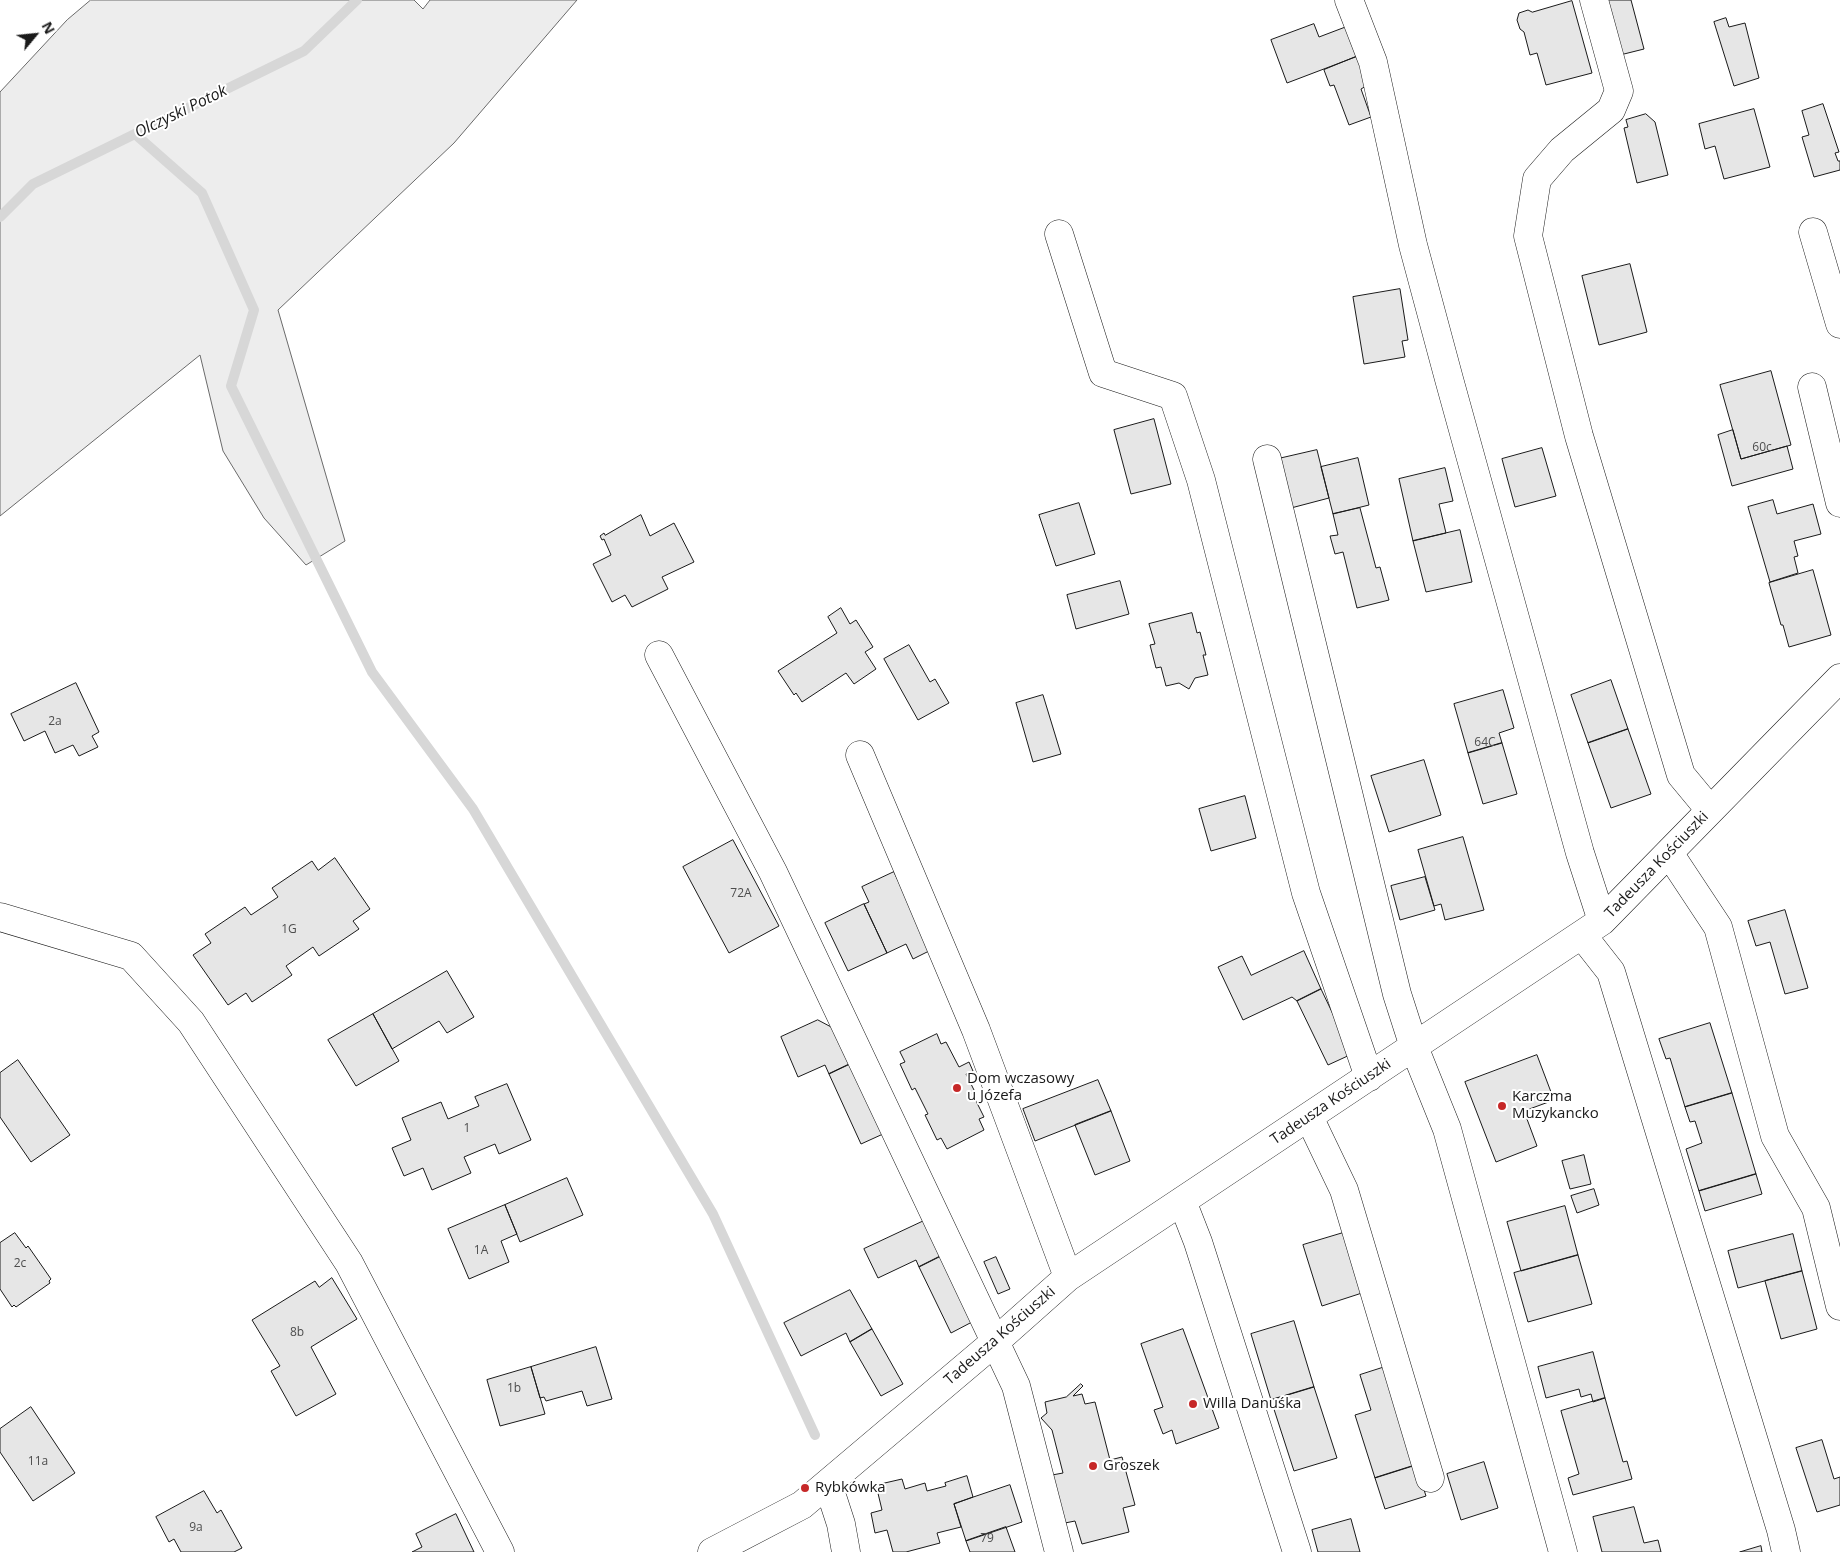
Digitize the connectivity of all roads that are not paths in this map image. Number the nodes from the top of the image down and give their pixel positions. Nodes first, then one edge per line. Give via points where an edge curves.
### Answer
1 (1349, 0) edge
2 (1594, 0) edge
3 (1813, 232) dead end
4 (1059, 234) dead end
5 (1840, 324) edge
6 (1812, 387) dead end
7 (1267, 459) dead end
8 (1840, 503) edge
9 (659, 656) dead end
10 (1840, 678) edge
11 (860, 755) dead end
12 (1710, 810) junction
13 (1668, 853) junction
14 (0, 916) edge
15 (1592, 928) junction
16 (1414, 1047) junction
17 (1369, 1077) junction
18 (1309, 1117) junction
19 (1182, 1202) junction
20 (1068, 1276) junction
21 (1840, 1306) edge
22 (996, 1341) junction
23 (1430, 1478) dead end
24 (828, 1484) junction
25 (500, 1552) edge
26 (712, 1552) edge
27 (846, 1552) edge
28 (1059, 1552) edge
29 (1297, 1552) edge
30 (1563, 1552) edge
31 (1786, 1552) edge

1 - 15 street via 1373,62 1414,245 1449,379 1580,854
2 - 12 street via 1620,91 1611,110 1562,150 1537,179 1528,236 1579,436 1681,775
3 - 5 street
4 - 17 street via 1103,373 1173,396 1201,480 1306,893
6 - 8 street
7 - 16 street via 1397,994
9 - 22 street via 773,872
10 - 12 street, Tadeusza Kościuszki
11 - 20 street via 976,1030
12 - 13 street, Tadeusza Kościuszki
13 - 15 street, Tadeusza Kościuszki
13 - 21 street via 1718,927 1774,1136 1816,1208
14 - 25 street via 131,956 191,1022 349,1263
15 - 16 street, Tadeusza Kościuszki
15 - 31 street via 1611,972
16 - 17 street, Tadeusza Kościuszki
16 - 30 street via 1447,1128
17 - 18 street, Tadeusza Kościuszki
18 - 19 street, Tadeusza Kościuszki
18 - 23 street via 1344,1190
19 - 20 street, Tadeusza Kościuszki
19 - 29 street via 1198,1242
20 - 22 street, Tadeusza Kościuszki
22 - 24 street, Tadeusza Kościuszki
22 - 28 street via 1016,1386
24 - 26 street, Tadeusza Kościuszki via 802,1505
24 - 27 street

